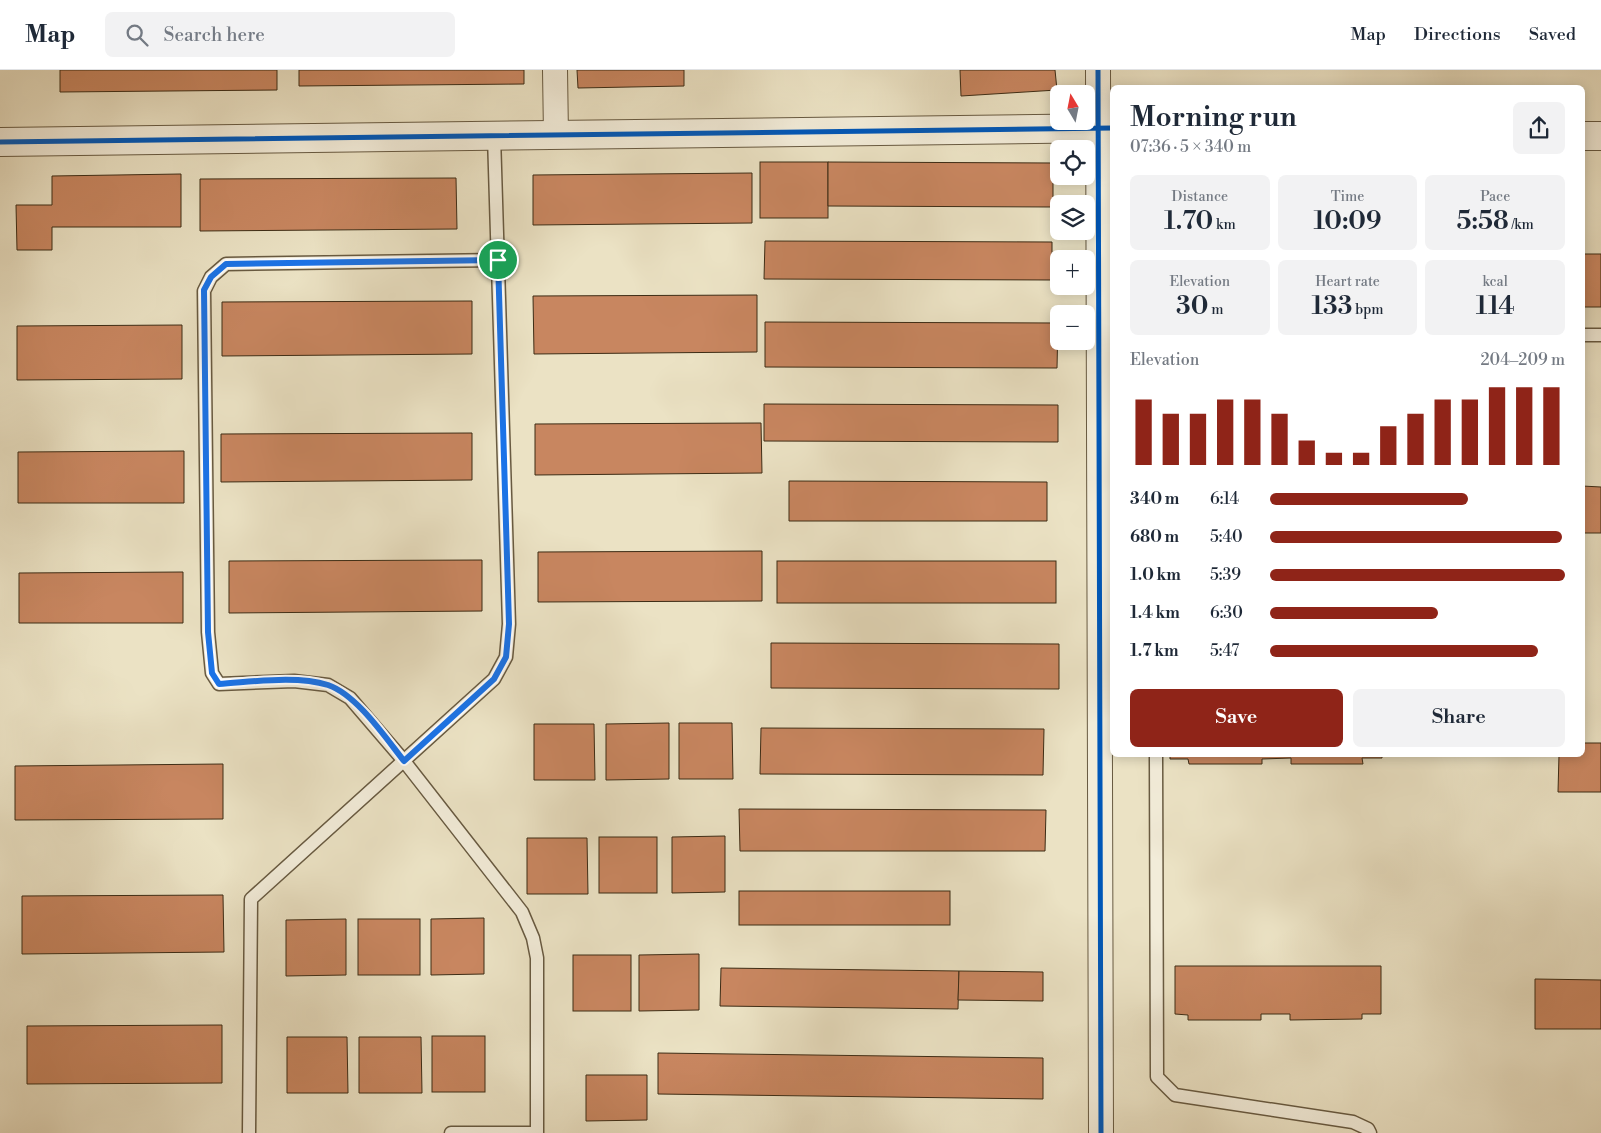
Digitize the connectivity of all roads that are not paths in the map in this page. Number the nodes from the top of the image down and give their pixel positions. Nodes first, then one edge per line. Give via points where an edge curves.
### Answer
1 (555, 70) edge
2 (1098, 70) edge
3 (1105, 128) edge
4 (556, 135) junction
5 (494, 136) junction
6 (1585, 136) edge
7 (1601, 136) edge
8 (0, 142) edge
9 (498, 260) junction
10 (1585, 335) edge
11 (1601, 336) edge
12 (1156, 757) edge
13 (404, 761) junction
14 (249, 1133) edge
15 (451, 1133) edge
16 (1101, 1133) edge
17 (1370, 1133) edge

1 - 4 street
2 - 3 street
3 - 4 street
3 - 16 street
4 - 5 street
5 - 8 street
5 - 9 lane
6 - 7 street
9 - 13 lane via 509,624 506,657 494,679
9 - 13 lane via 226,264 211,277 204,290 208,632 212,673 219,684 294,681 328,685 350,698
10 - 11 lane
12 - 17 lane via 1157,1077 1175,1096 1353,1122
13 - 14 lane via 251,899
13 - 15 lane via 522,912 537,958 537,1133

